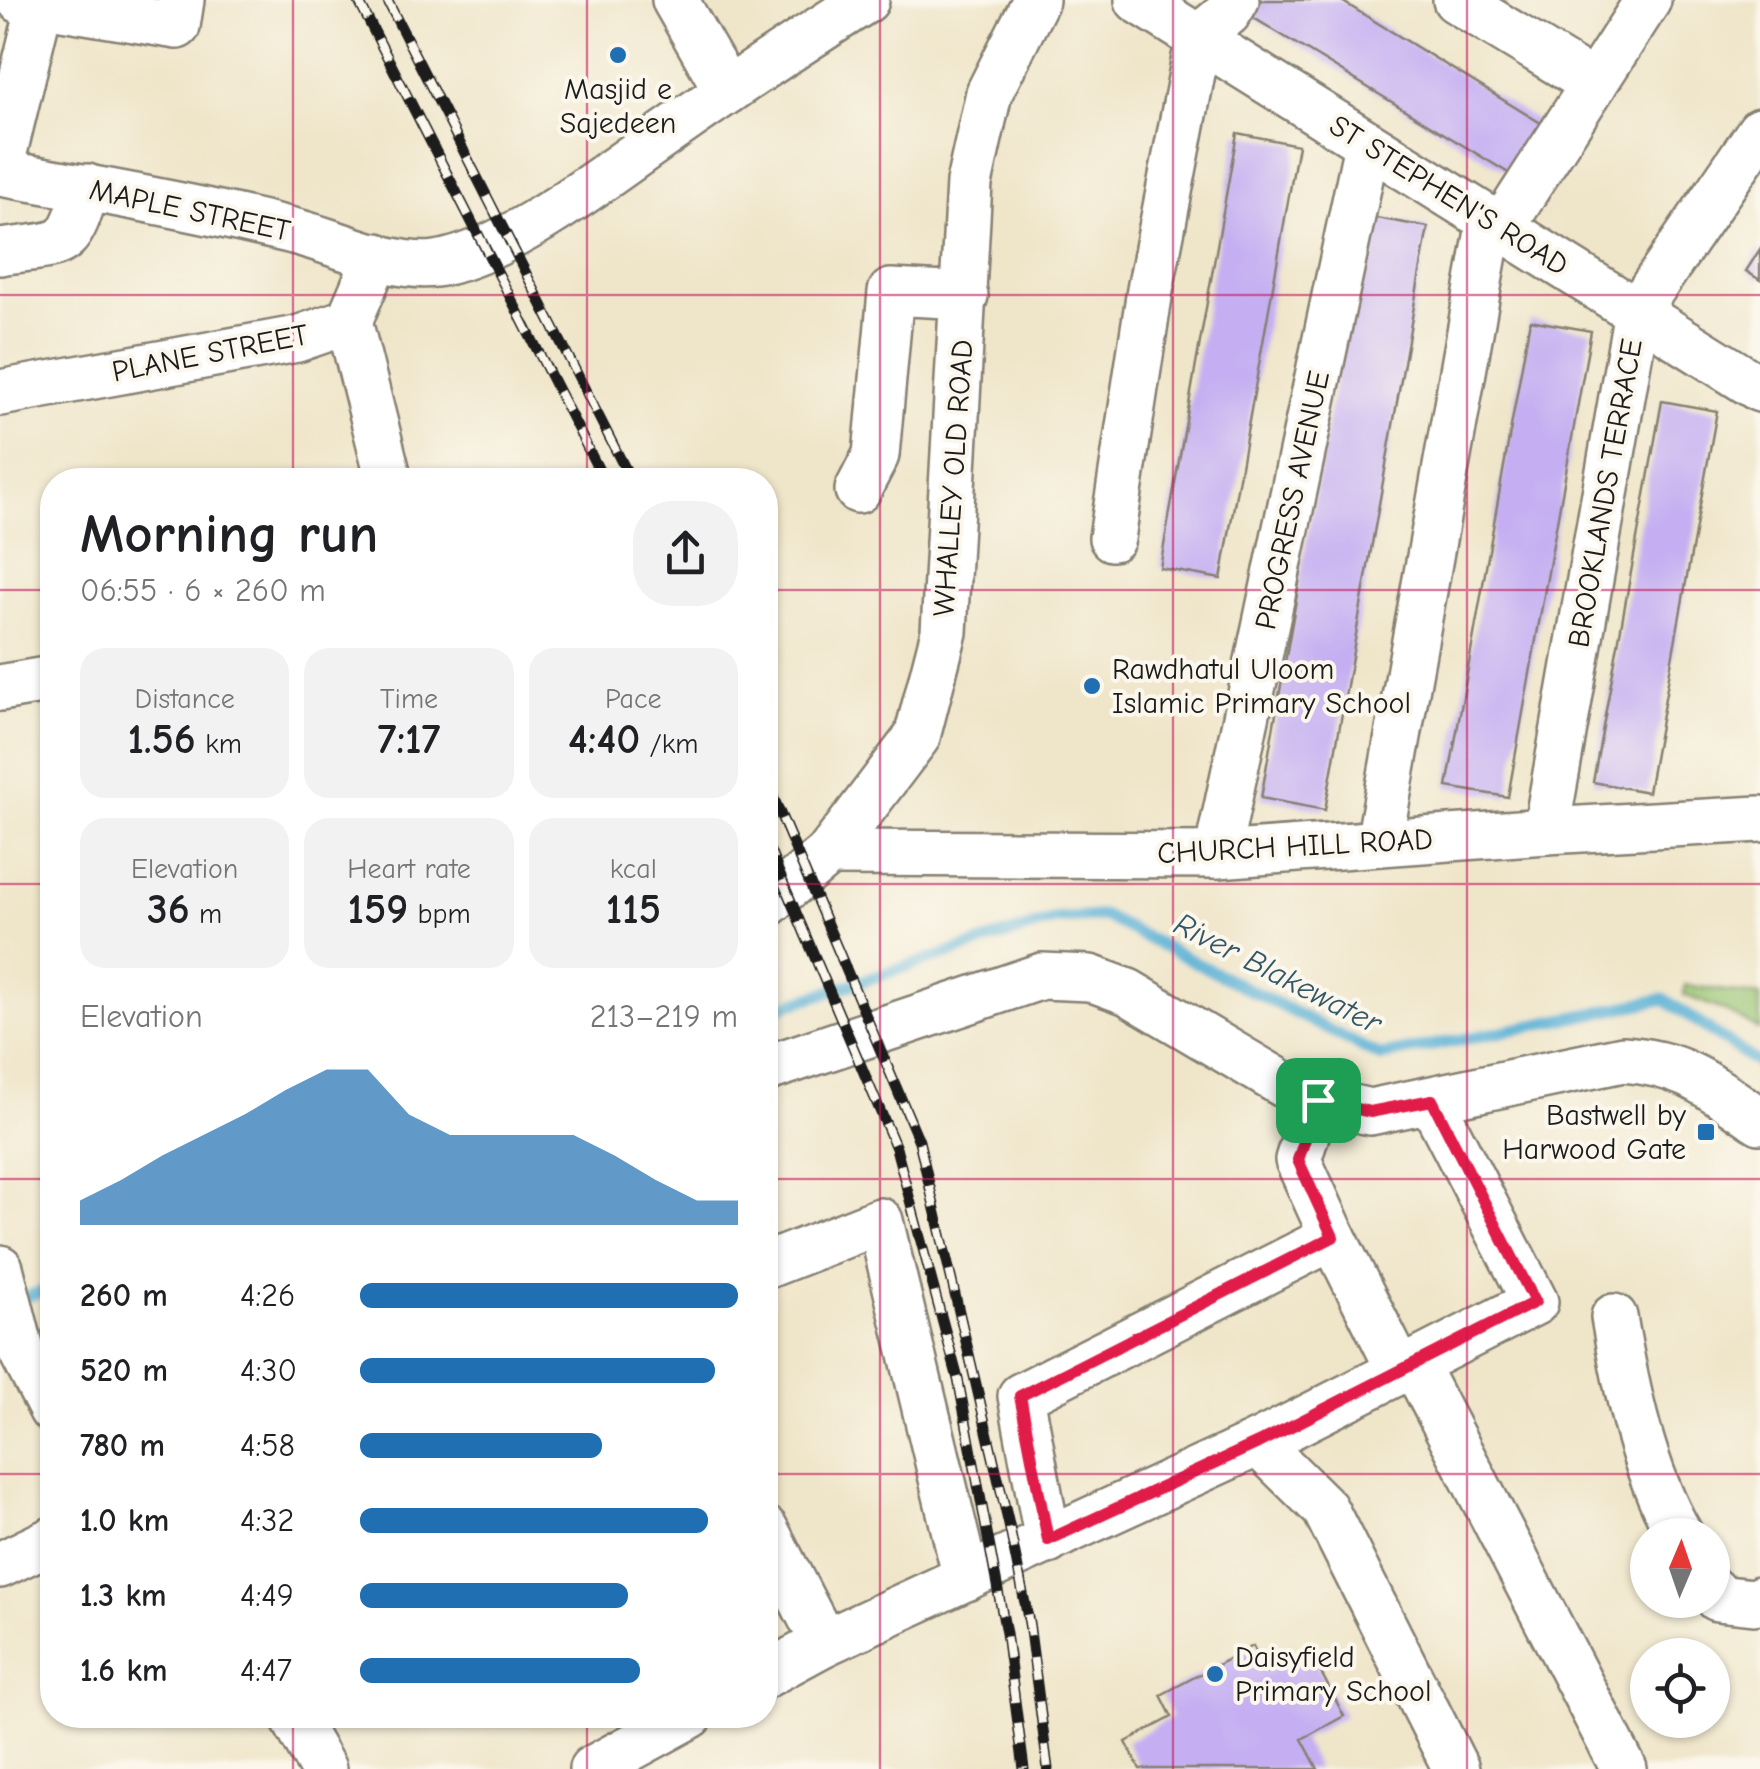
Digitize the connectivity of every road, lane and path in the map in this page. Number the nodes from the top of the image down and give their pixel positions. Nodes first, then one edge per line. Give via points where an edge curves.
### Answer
1 (181, 0) edge
2 (674, 0) edge
3 (866, 0) edge
4 (1036, 0) edge
5 (1138, 0) edge
6 (1236, 0) edge
7 (1456, 0) edge
8 (1648, 0) edge
9 (34, 1) edge
10 (1198, 37) junction
11 (1594, 84) junction
12 (727, 91) junction
13 (1760, 131) edge
14 (1367, 145) junction
15 (0, 171) edge
16 (87, 187) junction
17 (1496, 224) junction
18 (0, 252) edge
19 (377, 256) junction
20 (964, 296) junction
21 (1637, 311) junction
22 (349, 321) junction
23 (1760, 389) edge
24 (0, 393) edge
25 (386, 468) edge
26 (858, 490) dead end
27 (1112, 538) dead end
28 (40, 681) edge
29 (0, 688) edge
30 (1760, 819) edge
31 (1546, 830) junction
32 (1378, 843) junction
33 (829, 853) junction
34 (1217, 855) junction
35 (778, 895) edge
36 (778, 1065) edge
37 (1318, 1100) junction
38 (1432, 1100) junction
39 (1760, 1121) edge
40 (1333, 1237) junction
41 (778, 1261) edge
42 (0, 1268) edge
43 (1614, 1317) dead end
44 (1407, 1367) junction
45 (40, 1388) edge
46 (1258, 1443) junction
47 (1671, 1518) edge
48 (1048, 1540) junction
49 (40, 1546) edge
50 (778, 1555) edge
51 (0, 1564) edge
52 (966, 1578) junction
53 (1730, 1599) edge
54 (1760, 1599) edge
55 (824, 1643) junction
56 (778, 1668) edge
57 (299, 1728) edge
58 (668, 1728) edge
59 (322, 1769) edge
60 (592, 1769) edge
61 (1456, 1769) edge
62 (1624, 1769) edge

1 - 9 street via 177,26
2 - 12 street
3 - 12 street, MAPLE STREET
4 - 20 street, WHALLEY OLD ROAD via 989,93 969,183
5 - 10 street, ST STEPHEN'S ROAD
6 - 10 street
7 - 11 street
8 - 11 street
9 - 15 street
10 - 14 street, ST STEPHEN'S ROAD
10 - 27 street
11 - 17 street
12 - 19 street, MAPLE STREET via 553,212 472,253 435,264
13 - 21 street, BROOKLANDS TERRACE
14 - 17 street, ST STEPHEN'S ROAD
14 - 34 street, PROGRESS AVENUE
15 - 16 street, MAPLE STREET
16 - 18 street via 69,237
16 - 19 street, MAPLE STREET via 292,230
17 - 21 street, ST STEPHEN'S ROAD
17 - 32 street
19 - 22 street, PLANE STREET
20 - 26 street via 891,292 876,454
20 - 33 street, WHALLEY OLD ROAD via 940,650 918,737
21 - 23 street, ST STEPHEN'S ROAD
21 - 31 street, BROOKLANDS TERRACE
22 - 24 street, PLANE STREET via 297,338
22 - 25 street
28 - 29 street
30 - 31 street, CHURCH HILL ROAD
31 - 32 street, CHURCH HILL ROAD
32 - 34 street, CHURCH HILL ROAD
33 - 34 street, CHURCH HILL ROAD
33 - 35 street, WHALLEY OLD ROAD
36 - 37 street via 1042,976 1090,978 1128,992
37 - 38 street via 1370,1112
37 - 40 street via 1298,1160
38 - 39 street via 1623,1059 1660,1062 1692,1075
38 - 44 street via 1535,1302
40 - 44 street
40 - 48 street via 1020,1396
41 - 52 street via 880,1220
42 - 45 street via 20,1350
43 - 47 street via 1626,1388
44 - 46 street
44 - 62 street
46 - 48 street
46 - 61 street via 1325,1509
48 - 52 street
49 - 51 street
50 - 55 street
52 - 55 street
53 - 54 street
55 - 56 street
57 - 59 street
58 - 60 street

